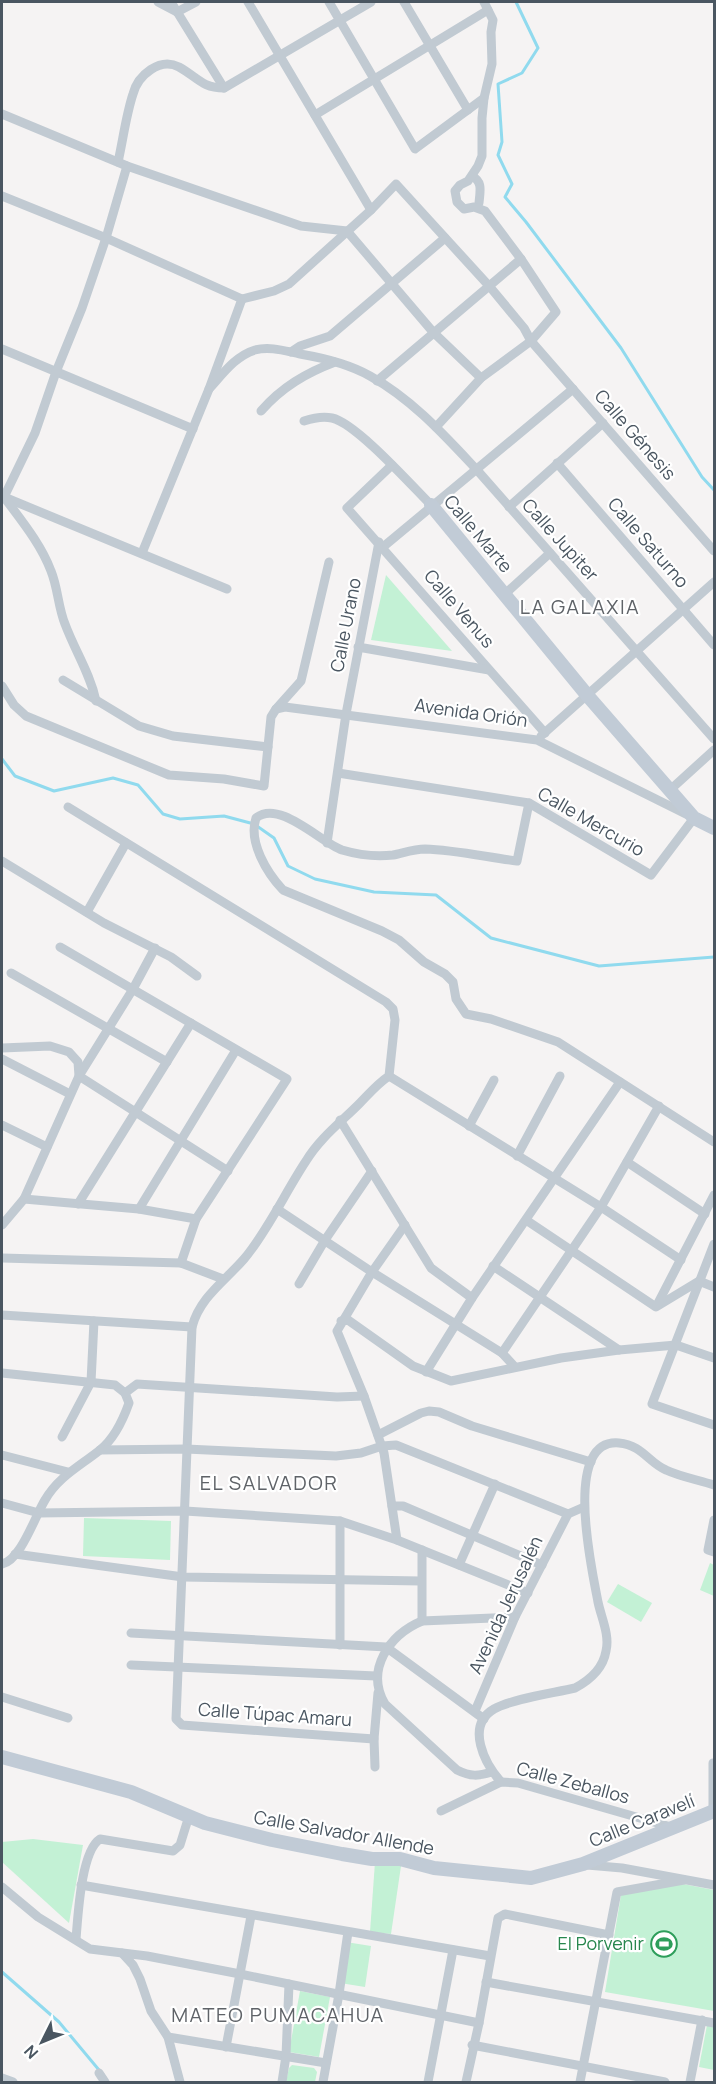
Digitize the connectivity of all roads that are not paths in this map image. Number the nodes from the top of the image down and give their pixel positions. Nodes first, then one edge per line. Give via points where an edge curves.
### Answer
1 (158, 2) edge
2 (171, 2) edge
3 (196, 2) edge
4 (248, 2) edge
5 (328, 2) edge
6 (371, 2) edge
7 (404, 2) edge
8 (486, 6) edge
9 (177, 12) junction
10 (339, 20) junction
11 (430, 45) junction
12 (279, 54) junction
13 (373, 80) junction
14 (224, 88) junction
15 (484, 98) junction
16 (468, 110) junction
17 (2, 114) edge
18 (315, 115) junction
19 (123, 164) junction
20 (472, 176) junction
21 (2, 196) edge
22 (479, 202) dead end
23 (371, 210) junction
24 (347, 231) junction
25 (106, 238) junction
26 (445, 238) junction
27 (521, 259) junction
28 (392, 284) junction
29 (490, 287) junction
30 (242, 298) junction
31 (433, 332) junction
32 (531, 340) junction
33 (2, 349) edge
34 (291, 352) junction
35 (335, 362) junction
36 (56, 372) junction
37 (481, 378) junction
38 (377, 381) junction
39 (209, 388) junction
40 (573, 388) junction
41 (261, 411) dead end
42 (304, 421) dead end
43 (603, 423) junction
44 (436, 427) junction
45 (194, 429) junction
46 (557, 463) junction
47 (392, 465) junction
48 (477, 470) junction
49 (3, 496) edge
50 (431, 505) junction
51 (509, 507) junction
52 (381, 544) junction
53 (714, 551) edge
54 (142, 553) junction
55 (550, 553) junction
56 (329, 562) dead end
57 (714, 582) edge
58 (227, 589) dead end
59 (505, 594) junction
60 (683, 609) junction
61 (714, 645) edge
62 (358, 646) junction
63 (637, 650) junction
64 (489, 670) junction
65 (63, 680) dead end
66 (2, 686) edge
67 (588, 695) junction
68 (96, 700) junction
69 (276, 709) junction
70 (346, 714) junction
71 (541, 737) junction
72 (714, 739) edge
73 (268, 747) junction
74 (714, 750) edge
75 (338, 773) junction
76 (670, 790) junction
77 (529, 803) junction
78 (68, 807) dead end
79 (694, 819) junction
80 (714, 828) edge
81 (126, 843) junction
82 (327, 843) junction
83 (2, 861) edge
84 (87, 912) junction
85 (60, 947) dead end
86 (155, 948) junction
87 (11, 973) dead end
88 (197, 976) dead end
89 (133, 989) junction
90 (191, 1023) junction
91 (108, 1027) junction
92 (4, 1047) edge
93 (236, 1050) junction
94 (2, 1058) edge
95 (167, 1062) junction
96 (79, 1076) junction
97 (389, 1076) junction
98 (560, 1076) dead end
99 (495, 1080) dead end
100 (620, 1082) junction
101 (70, 1094) junction
102 (659, 1106) junction
103 (137, 1112) junction
104 (340, 1120) junction
105 (2, 1125) edge
106 (469, 1126) junction
107 (182, 1140) junction
108 (714, 1142) edge
109 (47, 1147) junction
110 (517, 1156) junction
111 (627, 1162) junction
112 (228, 1171) junction
113 (372, 1171) junction
114 (552, 1179) junction
115 (714, 1195) edge
116 (24, 1199) junction
117 (78, 1204) junction
118 (602, 1207) junction
119 (139, 1209) junction
120 (277, 1209) junction
121 (705, 1214) junction
122 (196, 1219) junction
123 (526, 1220) junction
124 (2, 1225) edge
125 (405, 1225) junction
126 (325, 1240) junction
127 (714, 1244) edge
128 (572, 1251) junction
129 (2, 1258) edge
130 (681, 1260) junction
131 (181, 1263) junction
132 (493, 1266) junction
133 (372, 1272) junction
134 (223, 1279) junction
135 (699, 1281) junction
136 (299, 1284) dead end
137 (714, 1287) edge
138 (541, 1296) junction
139 (471, 1298) junction
140 (656, 1307) junction
141 (2, 1315) edge
142 (94, 1321) junction
143 (341, 1322) junction
144 (456, 1323) junction
145 (192, 1327) junction
146 (676, 1345) junction
147 (619, 1350) junction
148 (502, 1353) junction
149 (714, 1358) edge
150 (515, 1367) junction
151 (426, 1372) junction
152 (2, 1373) edge
153 (91, 1382) junction
154 (190, 1388) junction
155 (125, 1393) junction
156 (364, 1396) junction
157 (714, 1425) edge
158 (378, 1435) junction
159 (62, 1437) dead end
160 (382, 1446) junction
161 (186, 1449) junction
162 (100, 1450) junction
163 (2, 1455) edge
164 (591, 1462) junction
165 (68, 1472) junction
166 (495, 1485) junction
167 (714, 1485) edge
168 (2, 1503) edge
169 (392, 1506) junction
170 (584, 1507) junction
171 (185, 1511) junction
172 (39, 1513) junction
173 (568, 1514) junction
174 (714, 1520) edge
175 (340, 1521) junction
176 (472, 1536) junction
177 (398, 1540) junction
178 (422, 1550) junction
179 (714, 1552) edge
180 (15, 1554) junction
181 (2, 1564) edge
182 (459, 1565) junction
183 (542, 1565) junction
184 (183, 1577) junction
185 (340, 1579) junction
186 (421, 1581) junction
187 (528, 1593) junction
188 (515, 1617) junction
189 (422, 1622) junction
190 (131, 1633) dead end
191 (181, 1636) junction
192 (340, 1645) junction
193 (386, 1647) junction
194 (130, 1665) dead end
195 (179, 1667) junction
196 (376, 1676) junction
197 (378, 1693) junction
198 (2, 1697) edge
199 (475, 1711) junction
200 (68, 1718) dead end
201 (484, 1719) junction
202 (374, 1739) junction
203 (2, 1756) edge
204 (713, 1763) edge
205 (375, 1767) dead end
206 (492, 1772) junction
207 (501, 1782) junction
208 (441, 1811) dead end
209 (714, 1811) edge
210 (189, 1816) junction
211 (671, 1827) junction
212 (583, 1864) junction
213 (684, 1880) junction
214 (81, 1885) junction
215 (714, 1886) edge
216 (2, 1887) edge
217 (251, 1916) junction
218 (348, 1932) junction
219 (609, 1935) junction
220 (76, 1939) junction
221 (453, 1950) junction
222 (122, 1953) junction
223 (490, 1956) junction
224 (240, 1974) junction
225 (486, 1982) junction
226 (290, 1984) junction
227 (339, 1994) junction
228 (596, 2001) junction
229 (441, 2015) junction
230 (702, 2020) junction
231 (479, 2023) junction
232 (714, 2023) edge
233 (168, 2037) junction
234 (472, 2045) junction
235 (226, 2047) junction
236 (286, 2056) junction
237 (326, 2063) junction
238 (583, 2067) junction
239 (99, 2073) dead end
240 (2, 2079) edge
241 (13, 2082) edge
242 (105, 2082) edge
243 (180, 2082) edge
244 (282, 2082) edge
245 (323, 2082) edge
246 (428, 2082) edge
247 (465, 2082) edge
248 (580, 2082) edge
249 (665, 2082) edge
250 (690, 2082) edge

1 - 9 street
2 - 9 street
3 - 9 street
4 - 12 street
5 - 10 street
6 - 10 street
7 - 11 street
8 - 11 street
8 - 15 street via 493,20 492,64
9 - 14 street
10 - 12 street
10 - 13 street
11 - 13 street
11 - 16 street
12 - 14 street
12 - 18 street
13 - 16 street via 415,149
13 - 18 street
14 - 19 street via 211,88 177,66 155,67 143,76 133,92
15 - 16 street
15 - 20 street via 482,156
17 - 19 street
18 - 23 street
19 - 24 street via 301,226
19 - 25 street
20 - 22 street via 481,186
20 - 27 street via 455,191 457,202 464,209 474,207 485,212
21 - 25 street
23 - 24 street
23 - 26 street, Calle Génesis via 396,184
24 - 28 street
24 - 30 street via 289,284
25 - 30 street
25 - 36 street
26 - 28 street
26 - 29 street, Calle Génesis
27 - 29 street
27 - 32 street via 556,312
28 - 31 street
28 - 34 street via 330,336
29 - 31 street
29 - 32 street, Calle Génesis
30 - 39 street
31 - 37 street
31 - 38 street
32 - 37 street
32 - 40 street, Calle Génesis
33 - 36 street
34 - 35 street, Calle Jupiter
34 - 39 street, Calle Jupiter via 271,348 254,351 236,360
35 - 38 street, Calle Jupiter
35 - 41 street via 290,384
36 - 45 street
36 - 49 street via 35,433
37 - 44 street
38 - 44 street, Calle Jupiter
39 - 45 street
40 - 43 street, Calle Génesis
40 - 48 street
42 - 47 street, Calle Marte via 333,418 348,425
43 - 46 street
43 - 53 street, Calle Génesis
44 - 48 street, Calle Jupiter
45 - 54 street
46 - 51 street
46 - 60 street, Calle Saturno
47 - 50 street, Calle Marte
47 - 52 street, Calle Venus via 347,508
48 - 50 street
48 - 51 street, Calle Jupiter
49 - 54 street
49 - 68 street via 52,572 63,621 91,680
50 - 52 street
50 - 59 street, Calle Marte
51 - 55 street, Calle Jupiter
52 - 62 street, Calle Urano
52 - 64 street, Calle Venus
54 - 58 street
55 - 59 street
55 - 63 street, Calle Jupiter
56 - 69 street via 302,681
57 - 60 street
59 - 67 street, Calle Marte
60 - 61 street, Calle Saturno
60 - 63 street
62 - 64 street
62 - 70 street, Calle Urano
63 - 67 street
63 - 72 street, Calle Jupiter
64 - 71 street, Calle Venus
65 - 68 street
66 - 73 street via 26,716 169,775 264,786
67 - 71 street
67 - 76 street, Calle Marte
68 - 73 street via 139,726 161,733
69 - 70 street, Avenida Orión via 285,706
69 - 73 street via 271,717
70 - 71 street, Avenida Orión
70 - 75 street, Calle Urano
71 - 79 street, Avenida Orión
74 - 76 street
75 - 77 street, Calle Mercurio
75 - 82 street, Calle Urano
76 - 79 street, Calle Marte
77 - 79 street, Calle Mercurio via 651,875
77 - 82 street via 517,861 423,849 372,856
78 - 81 street
79 - 80 street, Avenida Orión
81 - 84 street
81 - 97 street via 386,1002 393,1009 395,1020
82 - 100 street via 272,812 261,814 254,824 254,837 265,865 283,890 399,940 453,982 456,999 466,1014 558,1042
83 - 84 street
84 - 86 street
85 - 89 street
86 - 88 street
86 - 89 street
87 - 91 street
89 - 90 street
89 - 91 street
90 - 93 street
90 - 95 street
91 - 95 street
91 - 96 street
92 - 94 street
92 - 96 street via 50,1046 69,1052 78,1062
93 - 107 street
93 - 112 street via 287,1079
94 - 101 street
95 - 103 street
96 - 101 street
96 - 103 street
97 - 104 street
97 - 106 street
98 - 110 street
99 - 106 street
100 - 102 street
100 - 114 street
101 - 109 street
102 - 108 street
102 - 111 street
103 - 107 street
103 - 117 street
104 - 113 street
104 - 120 street via 307,1158
105 - 109 street
106 - 110 street
107 - 112 street
107 - 119 street
109 - 116 street
110 - 114 street
111 - 118 street
111 - 121 street
112 - 122 street
113 - 125 street
113 - 126 street
114 - 118 street
114 - 123 street
115 - 121 street
116 - 117 street
116 - 124 street
117 - 119 street
118 - 128 street
118 - 130 street
119 - 122 street
120 - 126 street
120 - 134 street via 245,1258
121 - 130 street
122 - 131 street
123 - 128 street
123 - 132 street
125 - 133 street
125 - 139 street via 431,1268
126 - 133 street
126 - 136 street
127 - 135 street
128 - 138 street
128 - 140 street
129 - 131 street
130 - 140 street
131 - 134 street
132 - 138 street
132 - 139 street
133 - 143 street
133 - 144 street
134 - 145 street via 196,1313
135 - 137 street
135 - 140 street
135 - 146 street
138 - 147 street
138 - 148 street
139 - 144 street
141 - 142 street
142 - 145 street
142 - 153 street
143 - 151 street via 348,1320
143 - 156 street via 337,1331
144 - 148 street
144 - 151 street
145 - 154 street
146 - 147 street
146 - 149 street
146 - 157 street via 652,1404
147 - 150 street
148 - 150 street
150 - 151 street via 452,1381
152 - 153 street
153 - 155 street via 115,1385
153 - 159 street
154 - 155 street via 137,1384
154 - 156 street
154 - 161 street
155 - 162 street via 129,1402 123,1421
156 - 158 street
158 - 160 street
158 - 164 street via 421,1413 439,1412
160 - 161 street via 336,1456
160 - 166 street via 396,1445
160 - 169 street
161 - 162 street
161 - 171 street
162 - 165 street
163 - 165 street
164 - 167 street via 593,1453 602,1446 618,1443 637,1448 664,1469
164 - 170 street
165 - 172 street
166 - 173 street
166 - 176 street
168 - 172 street
169 - 176 street via 403,1506
169 - 177 street
170 - 173 street
170 - 201 street via 608,1642 604,1659 595,1674 574,1688 505,1705 492,1710
171 - 172 street
171 - 175 street
171 - 184 street
172 - 180 street
173 - 183 street, Avenida Jerusalén
174 - 179 street via 708,1550
175 - 177 street
175 - 185 street
176 - 182 street
176 - 183 street
177 - 178 street
178 - 182 street
178 - 186 street
180 - 181 street
180 - 184 street
182 - 187 street
183 - 187 street, Avenida Jerusalén
184 - 185 street
184 - 191 street
185 - 186 street
185 - 192 street
186 - 189 street
187 - 188 street, Avenida Jerusalén
188 - 189 street
188 - 199 street, Avenida Jerusalén
189 - 193 street
190 - 191 street
191 - 192 street
191 - 195 street
192 - 193 street
193 - 196 street
193 - 199 street
194 - 195 street
195 - 196 street
195 - 202 street, Calle Túpac Amaru via 176,1719 182,1725
196 - 197 street
197 - 202 street
197 - 206 street via 384,1704 457,1770 477,1777
198 - 200 street
199 - 201 street
201 - 206 street via 479,1739
202 - 205 street
203 - 210 street, Calle Salvador Allende via 131,1792
204 - 209 street
206 - 207 street
207 - 208 street
207 - 211 street, Calle Zeballos via 518,1783
209 - 211 street, Calle Caravelí
210 - 212 street, Calle Salvador Allende via 272,1840 352,1856 400,1859 434,1868 531,1878
210 - 214 street via 180,1845 172,1851 100,1839 94,1842
211 - 212 street, Calle Caravelí
212 - 213 street
213 - 215 street
213 - 219 street via 617,1892
214 - 217 street
214 - 220 street
216 - 220 street via 38,1917
217 - 218 street
217 - 224 street
218 - 221 street
218 - 227 street
219 - 223 street via 505,1914 498,1918
219 - 228 street
220 - 222 street via 90,1948
221 - 223 street
221 - 229 street
222 - 224 street
222 - 233 street via 133,1965 151,2011
223 - 225 street
224 - 226 street
224 - 235 street
225 - 228 street
225 - 231 street
226 - 227 street
226 - 236 street
227 - 229 street
227 - 237 street
228 - 230 street
228 - 238 street
229 - 231 street
229 - 246 street
230 - 232 street
230 - 250 street
231 - 234 street
233 - 235 street
233 - 243 street
234 - 238 street
234 - 247 street
235 - 236 street
236 - 237 street
236 - 244 street
237 - 245 street
238 - 248 street
238 - 249 street
239 - 242 street
240 - 241 street

